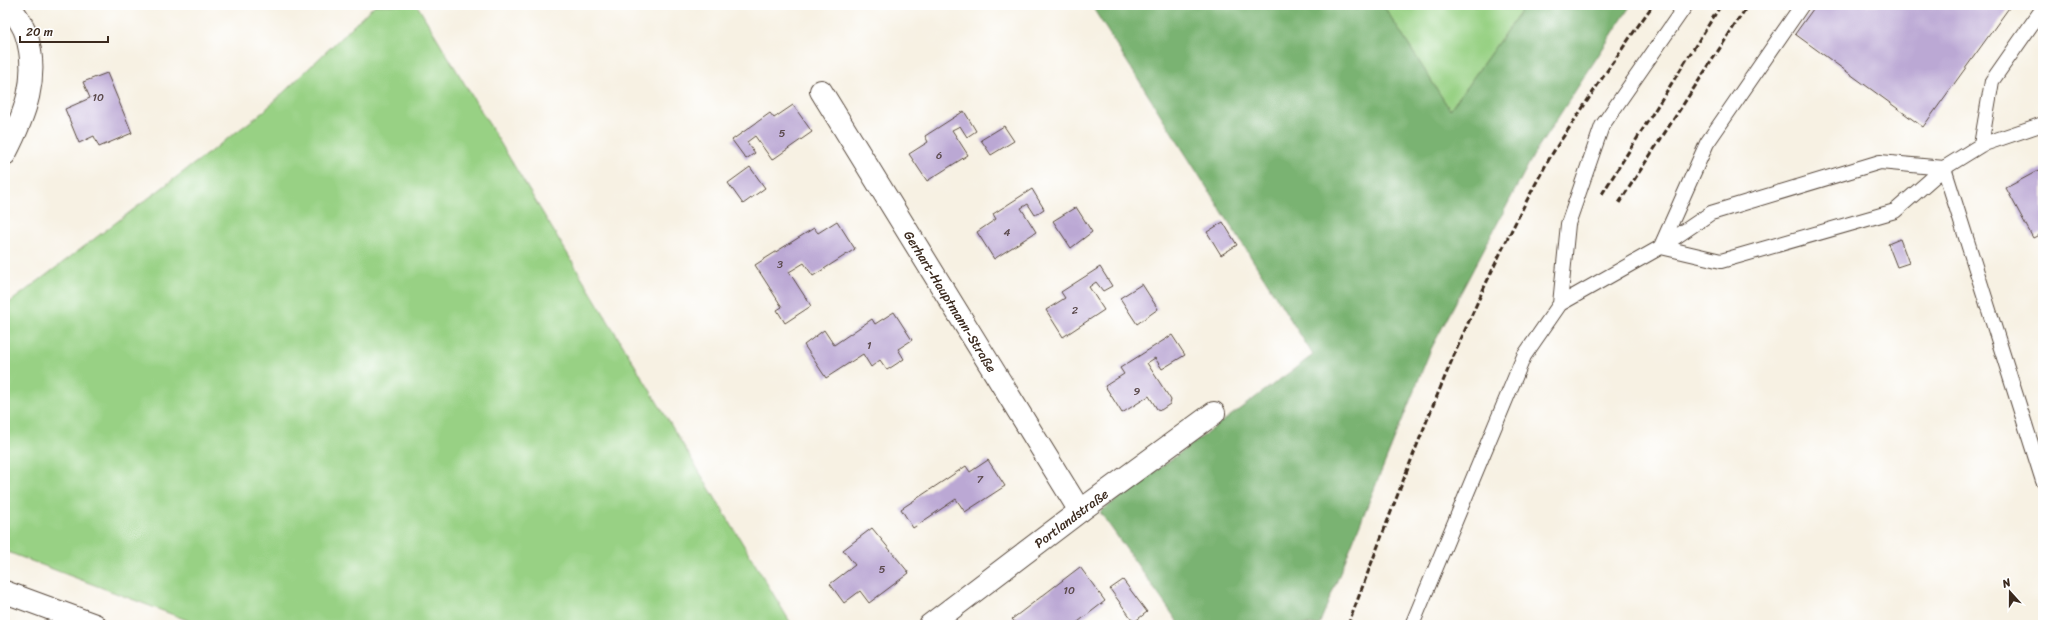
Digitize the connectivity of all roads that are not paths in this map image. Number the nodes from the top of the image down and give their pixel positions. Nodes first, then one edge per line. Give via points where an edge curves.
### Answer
1 (9, 5) edge
2 (1686, 5) edge
3 (1802, 5) edge
4 (2043, 8) edge
5 (821, 91) dead end
6 (2043, 124) edge
7 (1981, 145) junction
8 (5, 154) edge
9 (1944, 168) junction
10 (1661, 247) junction
11 (1560, 304) junction
12 (1214, 413) dead end
13 (2043, 481) edge
14 (1080, 511) junction
15 (5, 592) edge
16 (95, 625) edge
17 (930, 625) edge
18 (1412, 625) edge

1 - 8 street via 26,33 33,67 27,104
2 - 11 lane via 1602,126 1568,224
3 - 10 lane via 1707,143
4 - 7 lane via 1992,81
5 - 14 street, Gerhart-Hauptmann-Straße
6 - 7 lane
7 - 9 lane
9 - 10 lane via 1880,162 1712,213
9 - 10 lane via 1895,211 1721,261
9 - 13 lane
10 - 11 lane
11 - 18 lane via 1524,356
12 - 14 street, Portlandstraße
14 - 17 street, Portlandstraße
15 - 16 street

